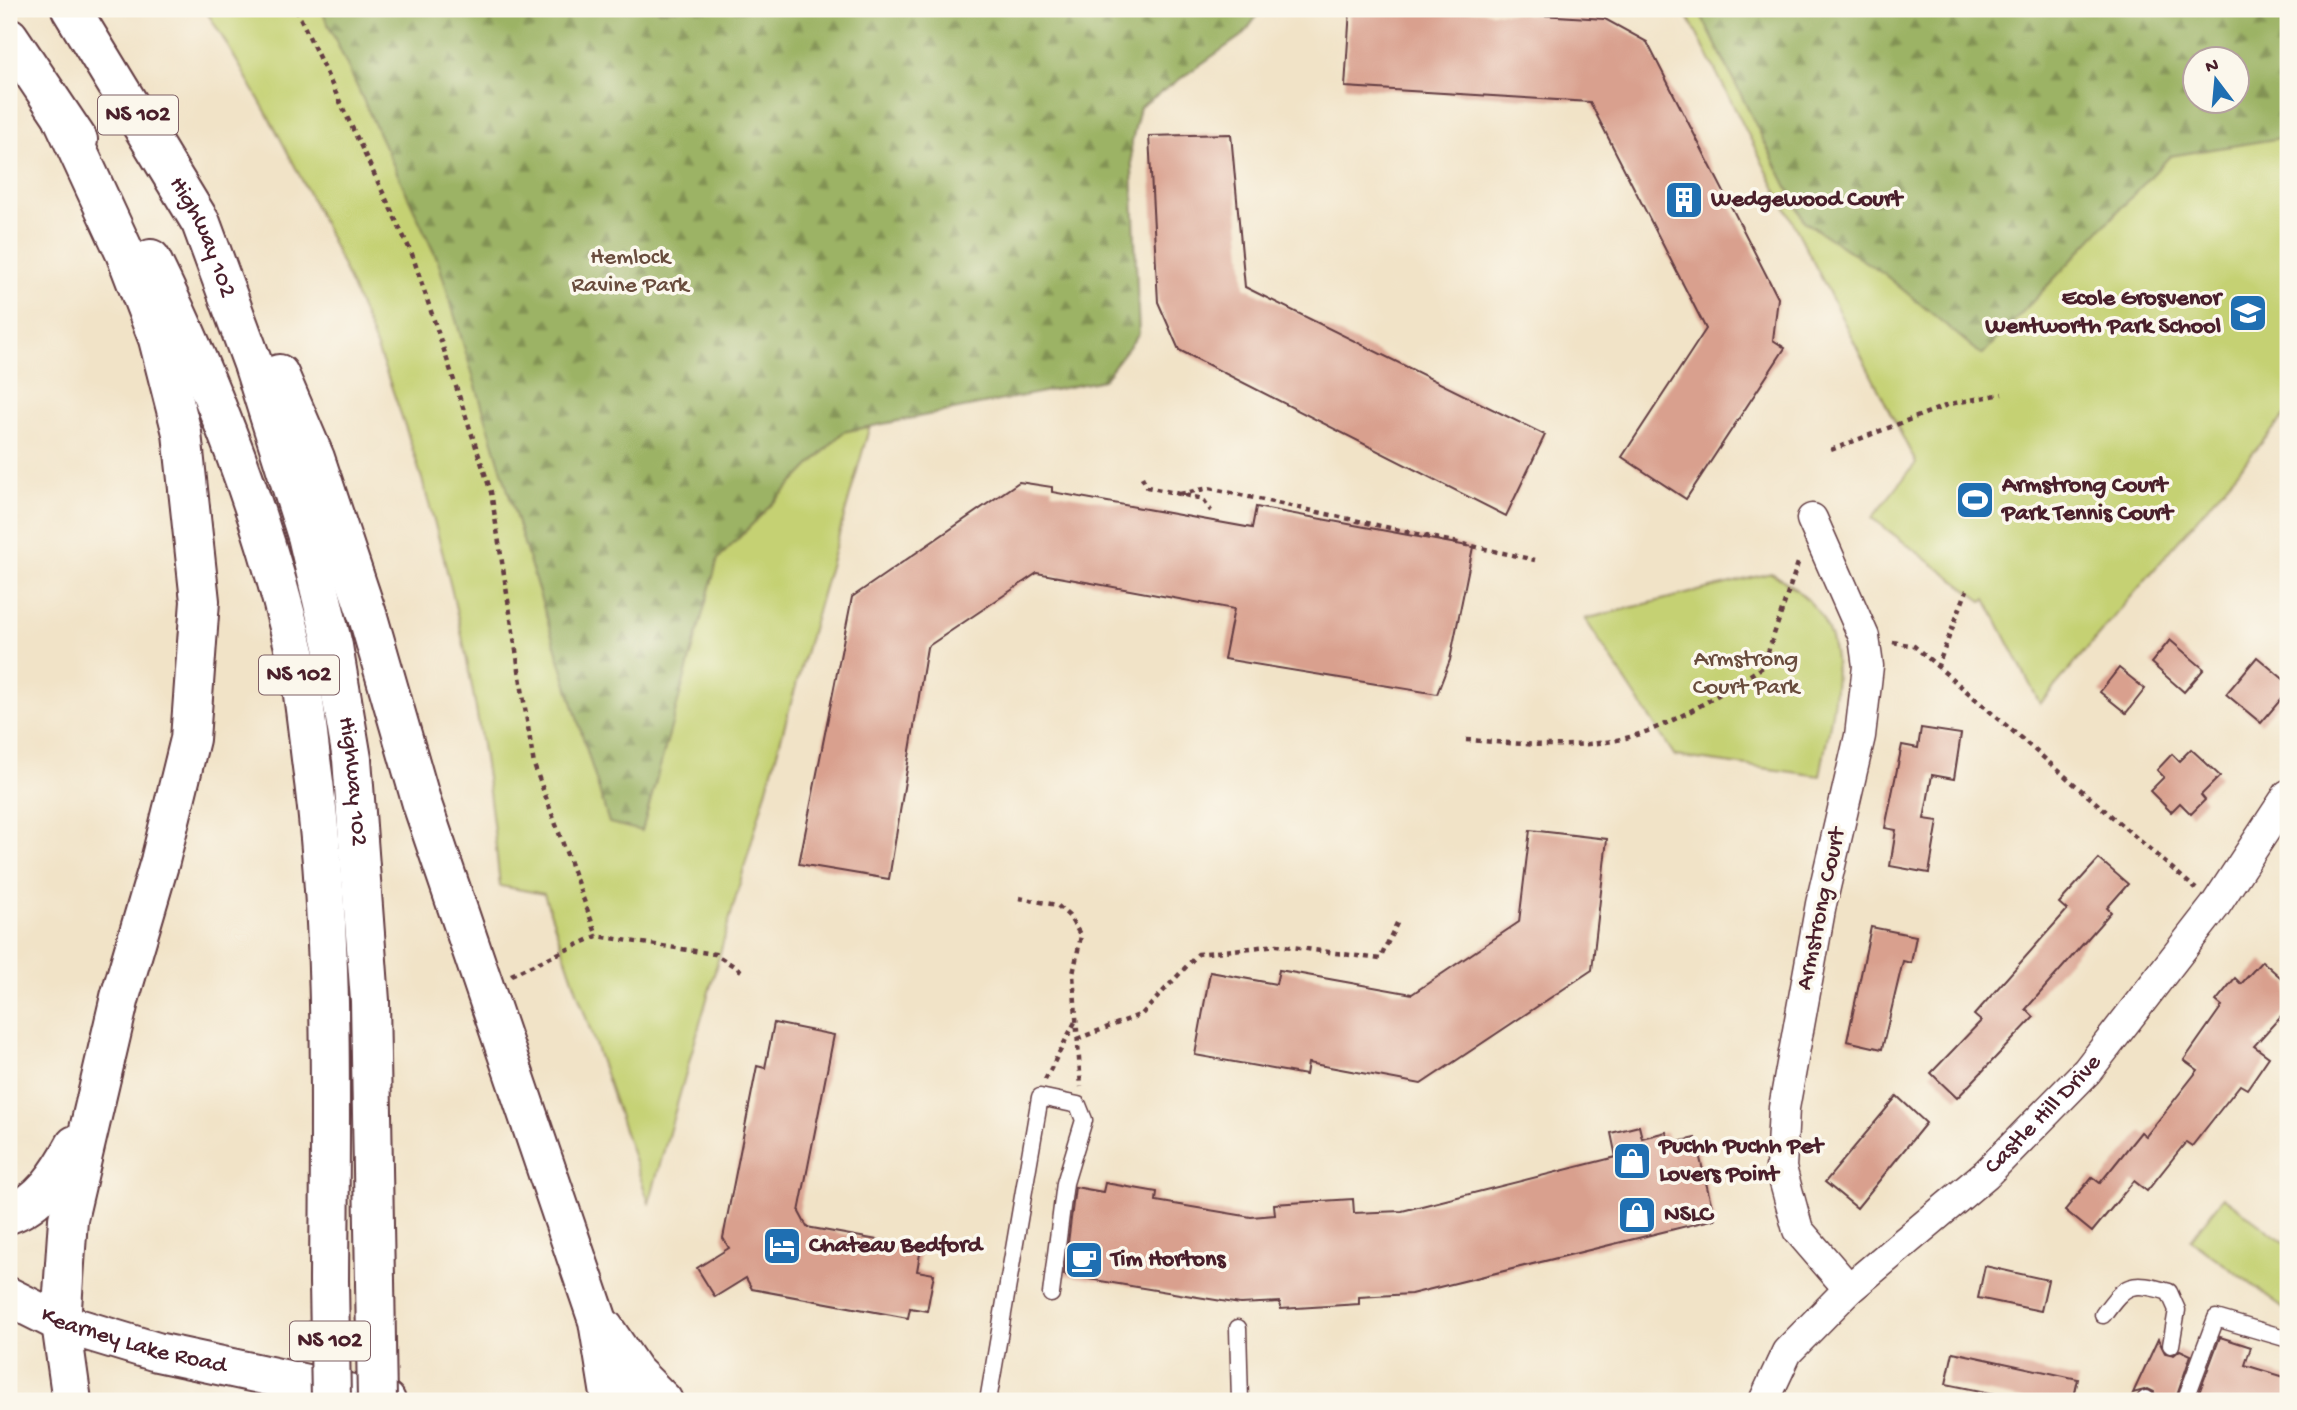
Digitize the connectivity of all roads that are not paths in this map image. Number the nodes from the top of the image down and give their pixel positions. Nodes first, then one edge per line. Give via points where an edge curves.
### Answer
1 (71, 9) edge
2 (9, 37) edge
3 (63, 119) junction
4 (201, 223) junction
5 (1812, 519) road end
6 (2288, 795) edge
7 (93, 1109) junction
8 (9, 1214) edge
9 (1849, 1289) junction
10 (1051, 1294) dead end
11 (9, 1297) edge
12 (2103, 1315) dead end
13 (598, 1321) junction
14 (61, 1323) junction
15 (1238, 1328) dead end
16 (2288, 1339) edge
17 (2171, 1345) dead end
18 (72, 1401) edge
19 (331, 1401) edge
20 (377, 1401) edge
21 (386, 1401) edge
22 (611, 1401) edge
23 (663, 1401) edge
24 (988, 1401) edge
25 (1240, 1401) edge
26 (1764, 1401) edge
27 (2185, 1401) edge

1 - 4 main road, Highway 102 / NS 102
2 - 3 main road, Highway 102 / NS 102
3 - 7 main road via 125,253 158,339 182,433 200,601 190,739
3 - 19 main road, Highway 102 / NS 102, bridge via 126,206 194,345 251,489 298,662 320,823 331,987
4 - 13 main road via 264,341 315,458 368,617 422,804
4 - 20 main road, Highway 102 / NS 102, bridge via 253,364 307,536 333,646 352,759 370,1001
5 - 9 street, Armstrong Court via 1864,638 1868,666 1860,736 1818,918 1784,1108 1781,1168 1798,1230
6 - 9 street, Castle Hill Drive via 2215,906 2087,1071 1986,1174
7 - 8 main road via 57,1179
7 - 14 main road via 68,1219
9 - 26 street, Castle Hill Drive via 1787,1352
10 - 24 lane via 1065,1183 1084,1120 1078,1105 1040,1097
11 - 14 main road, Kearney Lake Road
12 - 17 lane via 2120,1291 2140,1283 2169,1292 2177,1310
13 - 22 main road
13 - 23 main road via 634,1372
14 - 18 main road
14 - 21 main road, Kearney Lake Road via 157,1352
15 - 25 lane
16 - 27 lane via 2216,1318

